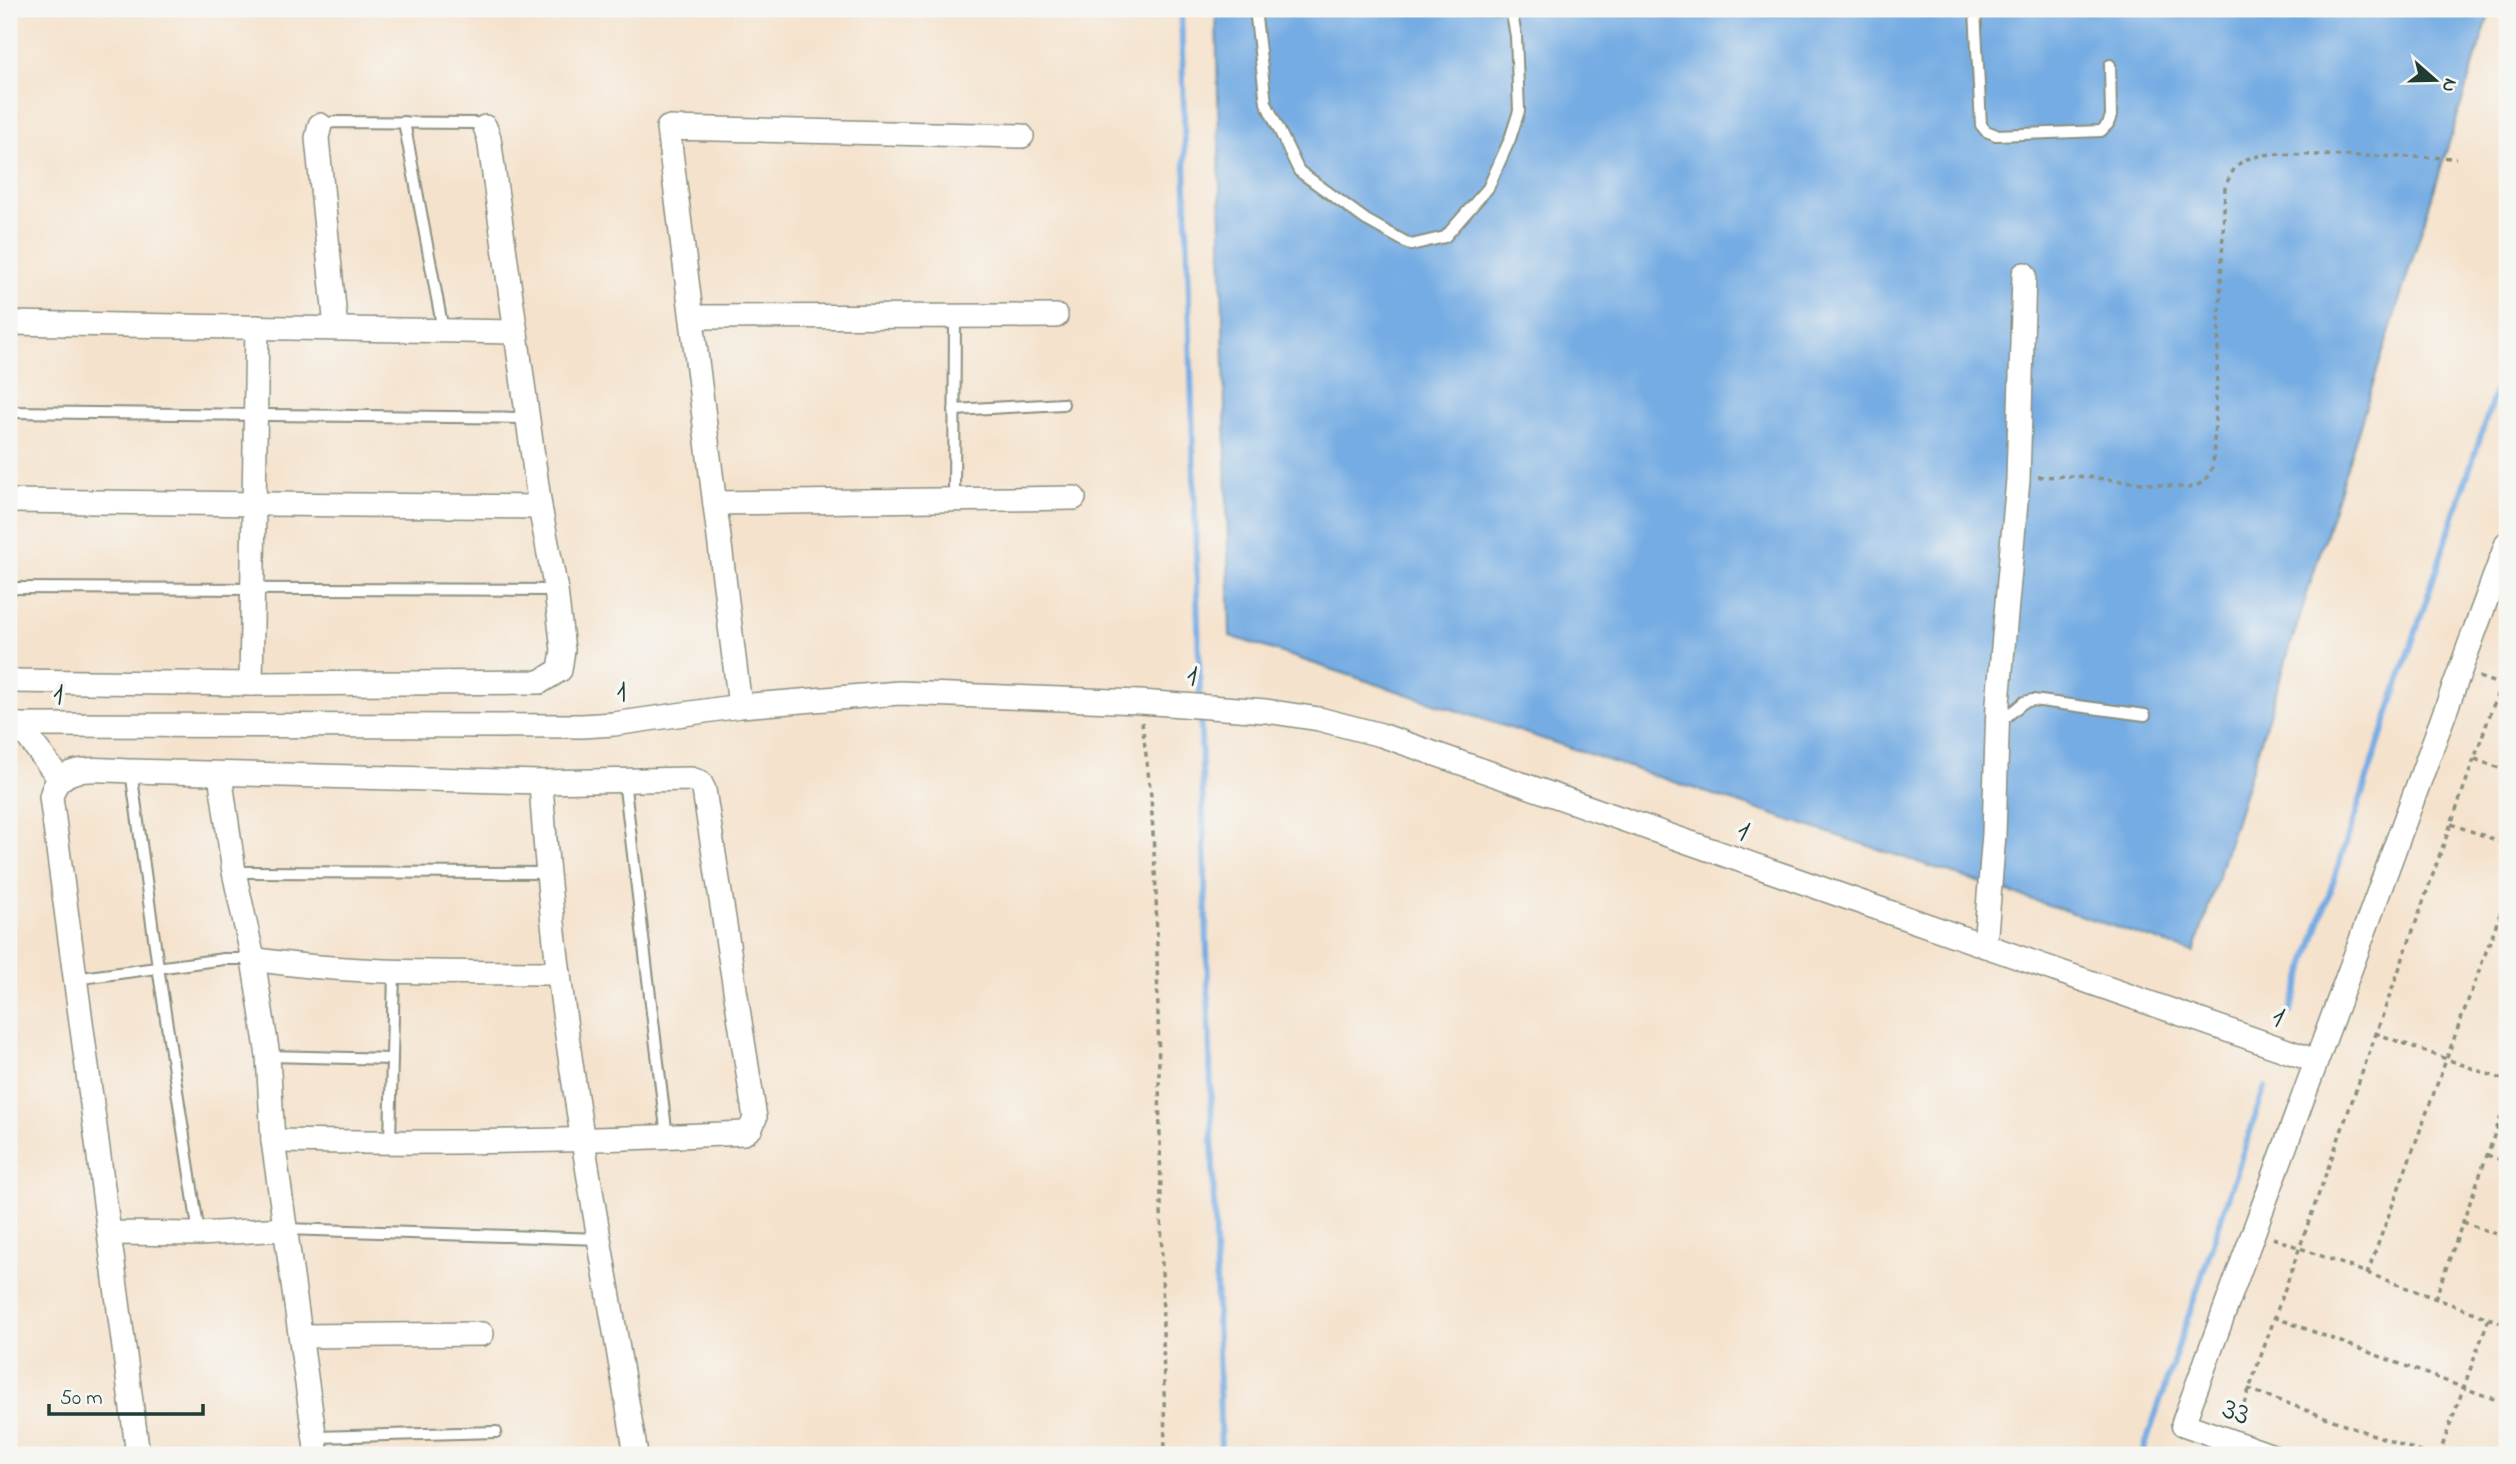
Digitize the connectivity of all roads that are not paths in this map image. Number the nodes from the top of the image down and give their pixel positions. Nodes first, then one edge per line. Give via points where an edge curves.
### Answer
1 (1255, 9) edge
2 (1511, 9) edge
3 (1975, 9) edge
4 (2110, 65) dead end
5 (404, 122) junction
6 (320, 125) joint
7 (485, 127) joint
8 (1022, 136) dead end
9 (2024, 274) dead end
10 (955, 316) junction
11 (1056, 316) dead end
12 (692, 317) junction
13 (9, 323) edge
14 (257, 327) junction
15 (336, 328) junction
16 (443, 330) junction
17 (516, 332) junction
18 (1063, 404) dead end
19 (954, 410) junction
20 (9, 412) edge
21 (256, 415) junction
22 (529, 418) junction
23 (1074, 498) dead end
24 (954, 500) junction
25 (9, 501) edge
26 (715, 503) junction
27 (254, 505) junction
28 (540, 507) junction
29 (2507, 542) edge
30 (9, 588) edge
31 (253, 590) junction
32 (556, 590) junction
33 (9, 681) edge
34 (251, 684) junction
35 (740, 706) junction
36 (2145, 715) dead end
37 (1997, 724) junction
38 (14, 725) edge
39 (131, 771) junction
40 (220, 774) junction
41 (59, 778) junction
42 (624, 780) junction
43 (541, 782) junction
44 (234, 872) junction
45 (546, 873) junction
46 (1985, 946) junction
47 (253, 959) junction
48 (158, 967) junction
49 (394, 971) junction
50 (559, 973) junction
51 (74, 979) junction
52 (268, 1055) junction
53 (392, 1059) junction
54 (2316, 1061) junction
55 (667, 1137) junction
56 (583, 1140) junction
57 (273, 1141) junction
58 (390, 1143) junction
59 (285, 1229) junction
60 (111, 1233) junction
61 (199, 1234) junction
62 (601, 1239) junction
63 (482, 1334) dead end
64 (301, 1336) junction
65 (496, 1432) dead end
66 (317, 1446) edge
67 (2229, 1448) edge
68 (138, 1455) edge
69 (636, 1455) edge
70 (2270, 1455) edge

1 - 2 lane via 1266,103 1299,171 1366,220 1411,245 1445,237 1488,188 1510,139 1519,111
3 - 4 lane via 1981,125 1986,131 1996,135 2101,131 2111,116
5 - 6 lane
5 - 7 lane
5 - 16 lane
6 - 15 street via 317,138
7 - 17 street
8 - 12 street via 668,128
9 - 37 street via 2018,480
10 - 11 street
10 - 12 street
10 - 19 lane
12 - 26 street
13 - 14 street
14 - 15 street
14 - 21 street
15 - 16 street
16 - 17 street
17 - 22 street
18 - 19 lane
19 - 24 lane
20 - 21 lane
21 - 22 lane
21 - 27 street
22 - 28 street
23 - 24 street
24 - 26 street
25 - 27 street
26 - 35 street
27 - 28 street
27 - 31 street
28 - 32 street
29 - 54 street
30 - 31 lane
31 - 32 lane
31 - 34 street
32 - 34 street via 563,650 560,670 540,682
33 - 34 street
35 - 38 street, 1 via 582,726
35 - 46 street, 1 via 899,693 1140,702 1319,719 1381,735
36 - 37 lane via 2033,700
37 - 46 street
38 - 41 street
39 - 40 street
39 - 41 street via 79,771
39 - 48 lane
40 - 43 street
40 - 44 street
41 - 51 street via 51,797
42 - 43 street
42 - 55 lane
42 - 55 street via 691,779 700,782 704,790 755,1118 744,1133
43 - 45 street
44 - 45 lane
44 - 47 street
45 - 50 street
46 - 54 street, 1
47 - 48 lane
47 - 49 street
47 - 52 street
48 - 51 lane
48 - 61 lane
49 - 50 street
49 - 53 lane
50 - 56 street
51 - 60 street
52 - 53 lane
52 - 57 street
53 - 58 lane
54 - 67 street, 33 via 2183,1424
55 - 56 street
56 - 58 street
56 - 62 street
57 - 58 street
57 - 59 street
59 - 61 street
59 - 62 lane
59 - 64 street
60 - 61 street
60 - 68 street
62 - 69 street
63 - 64 street
64 - 66 street
65 - 66 lane
67 - 70 street, 33

